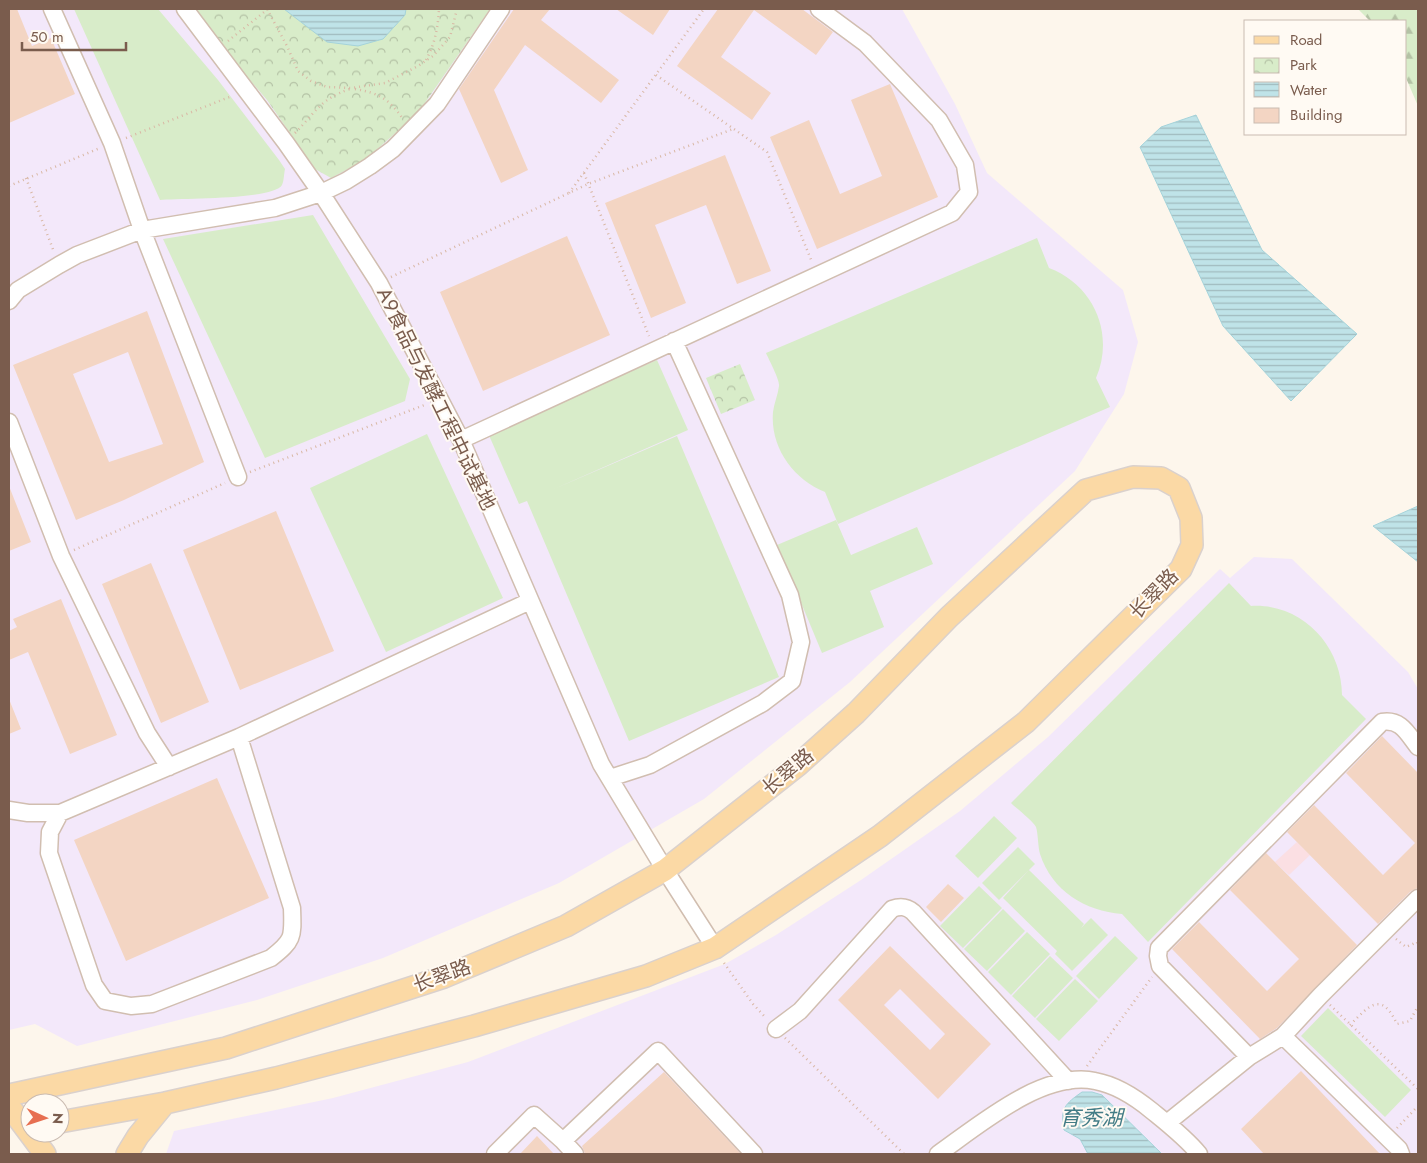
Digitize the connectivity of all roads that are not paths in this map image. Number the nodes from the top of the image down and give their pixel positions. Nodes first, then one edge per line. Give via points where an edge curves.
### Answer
1 (52, 9) edge
2 (185, 9) edge
3 (501, 9) edge
4 (819, 9) edge
5 (320, 193) junction
6 (142, 230) junction
7 (9, 301) edge
8 (674, 342) junction
9 (9, 422) edge
10 (461, 440) junction
11 (238, 477) dead end
12 (530, 601) junction
13 (239, 737) junction
14 (1418, 747) edge
15 (170, 766) junction
16 (610, 778) junction
17 (9, 810) edge
18 (60, 813) junction
19 (665, 870) junction
20 (1418, 898) edge
21 (715, 948) junction
22 (776, 1029) road end
23 (1283, 1036) junction
24 (1249, 1057) junction
25 (1073, 1080) junction
26 (9, 1095) edge
27 (165, 1103) junction
28 (9, 1106) edge
29 (70, 1120) edge
30 (1167, 1123) junction
31 (20, 1126) edge
32 (563, 1141) junction
33 (34, 1143) edge
34 (44, 1154) edge
35 (127, 1154) edge
36 (495, 1154) edge
37 (575, 1154) edge
38 (754, 1154) edge
39 (938, 1154) edge
40 (1199, 1154) edge
41 (1401, 1154) edge

1 - 6 street via 112,143
2 - 5 street, A9食品与发酵工程中试基地
3 - 5 street via 437,104 394,149 346,181
4 - 8 street via 865,44 939,120 965,165 968,192 952,213
5 - 6 street via 275,208
5 - 10 street, A9食品与发酵工程中试基地 via 379,283
6 - 7 street via 77,255 18,290
6 - 11 street
8 - 10 street
8 - 16 street via 790,595 800,642 792,681 762,703 650,765
9 - 15 street via 61,556 147,733
10 - 12 street, A9食品与发酵工程中试基地
12 - 13 street
12 - 16 street, A9食品与发酵工程中试基地
13 - 15 street
13 - 18 street via 292,908 293,930 287,946 271,958 152,1004 131,1006 106,1001 94,985 49,853 50,832
14 - 24 street via 1398,724 1391,720 1382,722 1159,948 1160,966
15 - 18 street
16 - 19 street, A9食品与发酵工程中试基地
17 - 18 street
19 - 21 street, A9食品与发酵工程中试基地
19 - 21 main road, 长翠路 via 798,765 856,713 948,617 1086,490 1133,477 1160,478 1179,488 1191,518 1192,545 1181,569 1174,576 1026,722 880,836
19 - 26 main road, 长翠路 via 566,926 444,977 226,1048
20 - 23 street
21 - 27 main road, 长翠路 via 646,976 474,1026 276,1078
22 - 25 street via 800,1011 892,909 906,907
23 - 24 street
23 - 41 street
24 - 30 street
25 - 30 street via 1095,1080 1122,1090
25 - 39 street via 1043,1086 1018,1099
27 - 29 main road, 长翠路
27 - 35 main road
28 - 31 main road
30 - 40 street
32 - 36 street via 534,1115
32 - 37 street
32 - 38 street via 658,1051
33 - 34 main road

